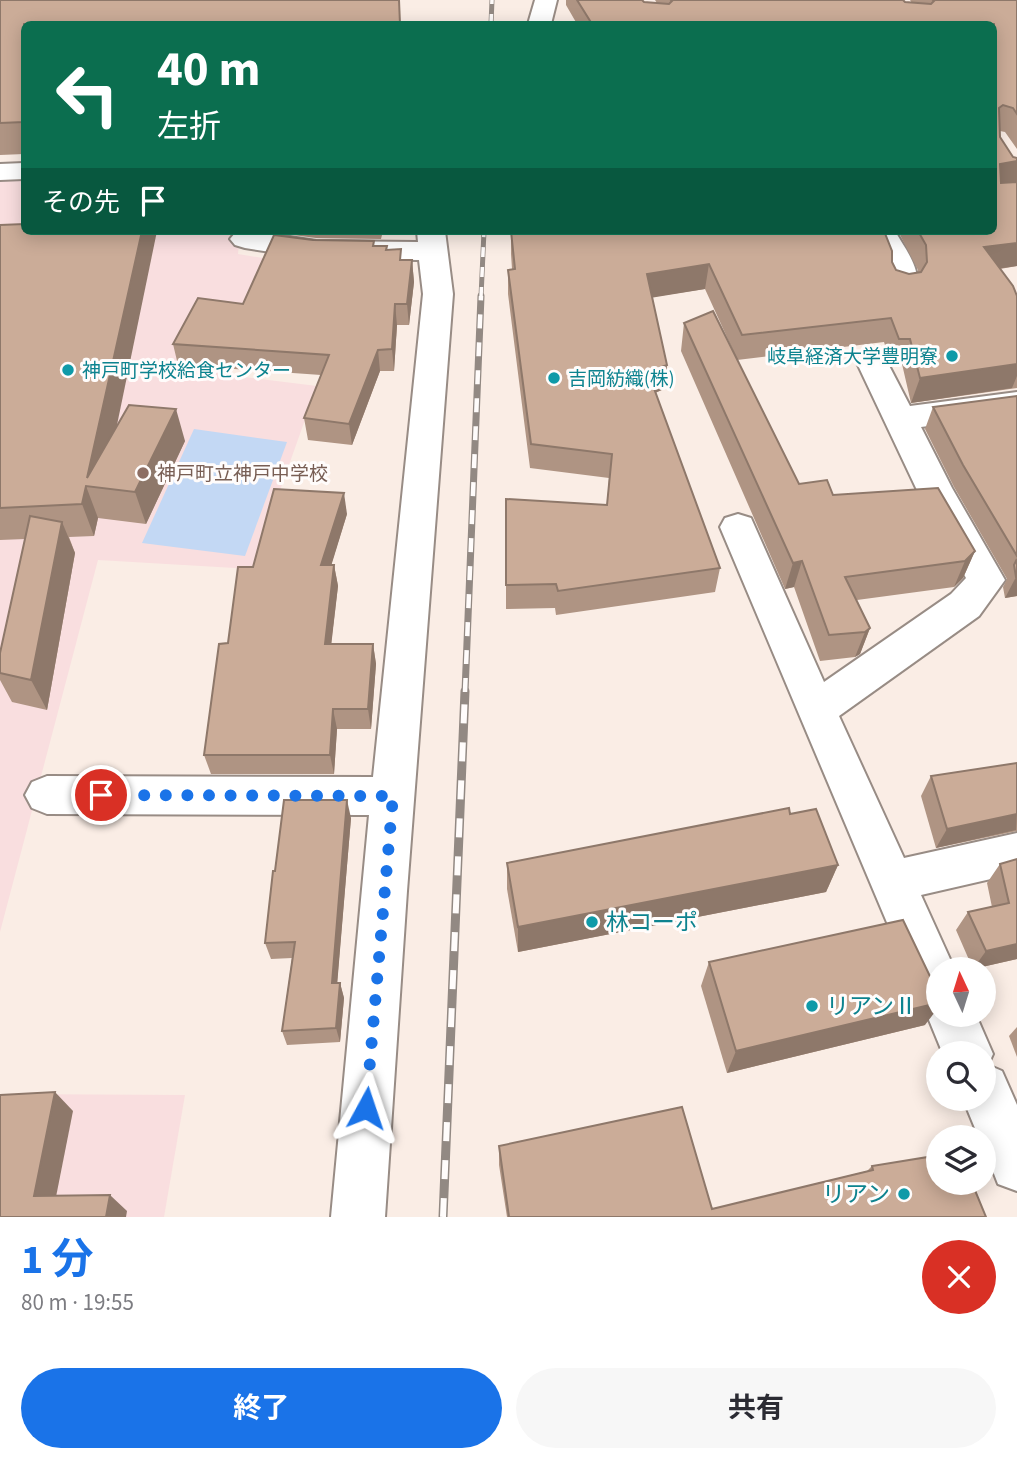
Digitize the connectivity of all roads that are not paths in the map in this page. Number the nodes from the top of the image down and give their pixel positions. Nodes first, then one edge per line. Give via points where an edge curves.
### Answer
1 (547, 0) edge
2 (541, 21) edge
3 (21, 171) edge
4 (0, 172) edge
5 (883, 235) edge
6 (245, 239) dead end
7 (432, 241) edge
8 (902, 287) edge
9 (872, 361) dead end
10 (1017, 403) edge
11 (900, 419) junction
12 (738, 527) dead end
13 (816, 710) junction
14 (47, 795) dead end
15 (393, 796) junction
16 (1017, 853) edge
17 (891, 881) junction
18 (926, 959) edge
19 (994, 1111) edge
20 (1017, 1165) edge
21 (358, 1217) edge

1 - 2 street
3 - 4 street
5 - 8 street via 903,275
6 - 7 street via 316,250
7 - 15 street via 438,294
9 - 11 street
10 - 11 street
11 - 13 street via 986,580 965,605
12 - 13 street
13 - 17 street
14 - 15 street
15 - 21 street
16 - 17 street
17 - 18 street
19 - 20 street

